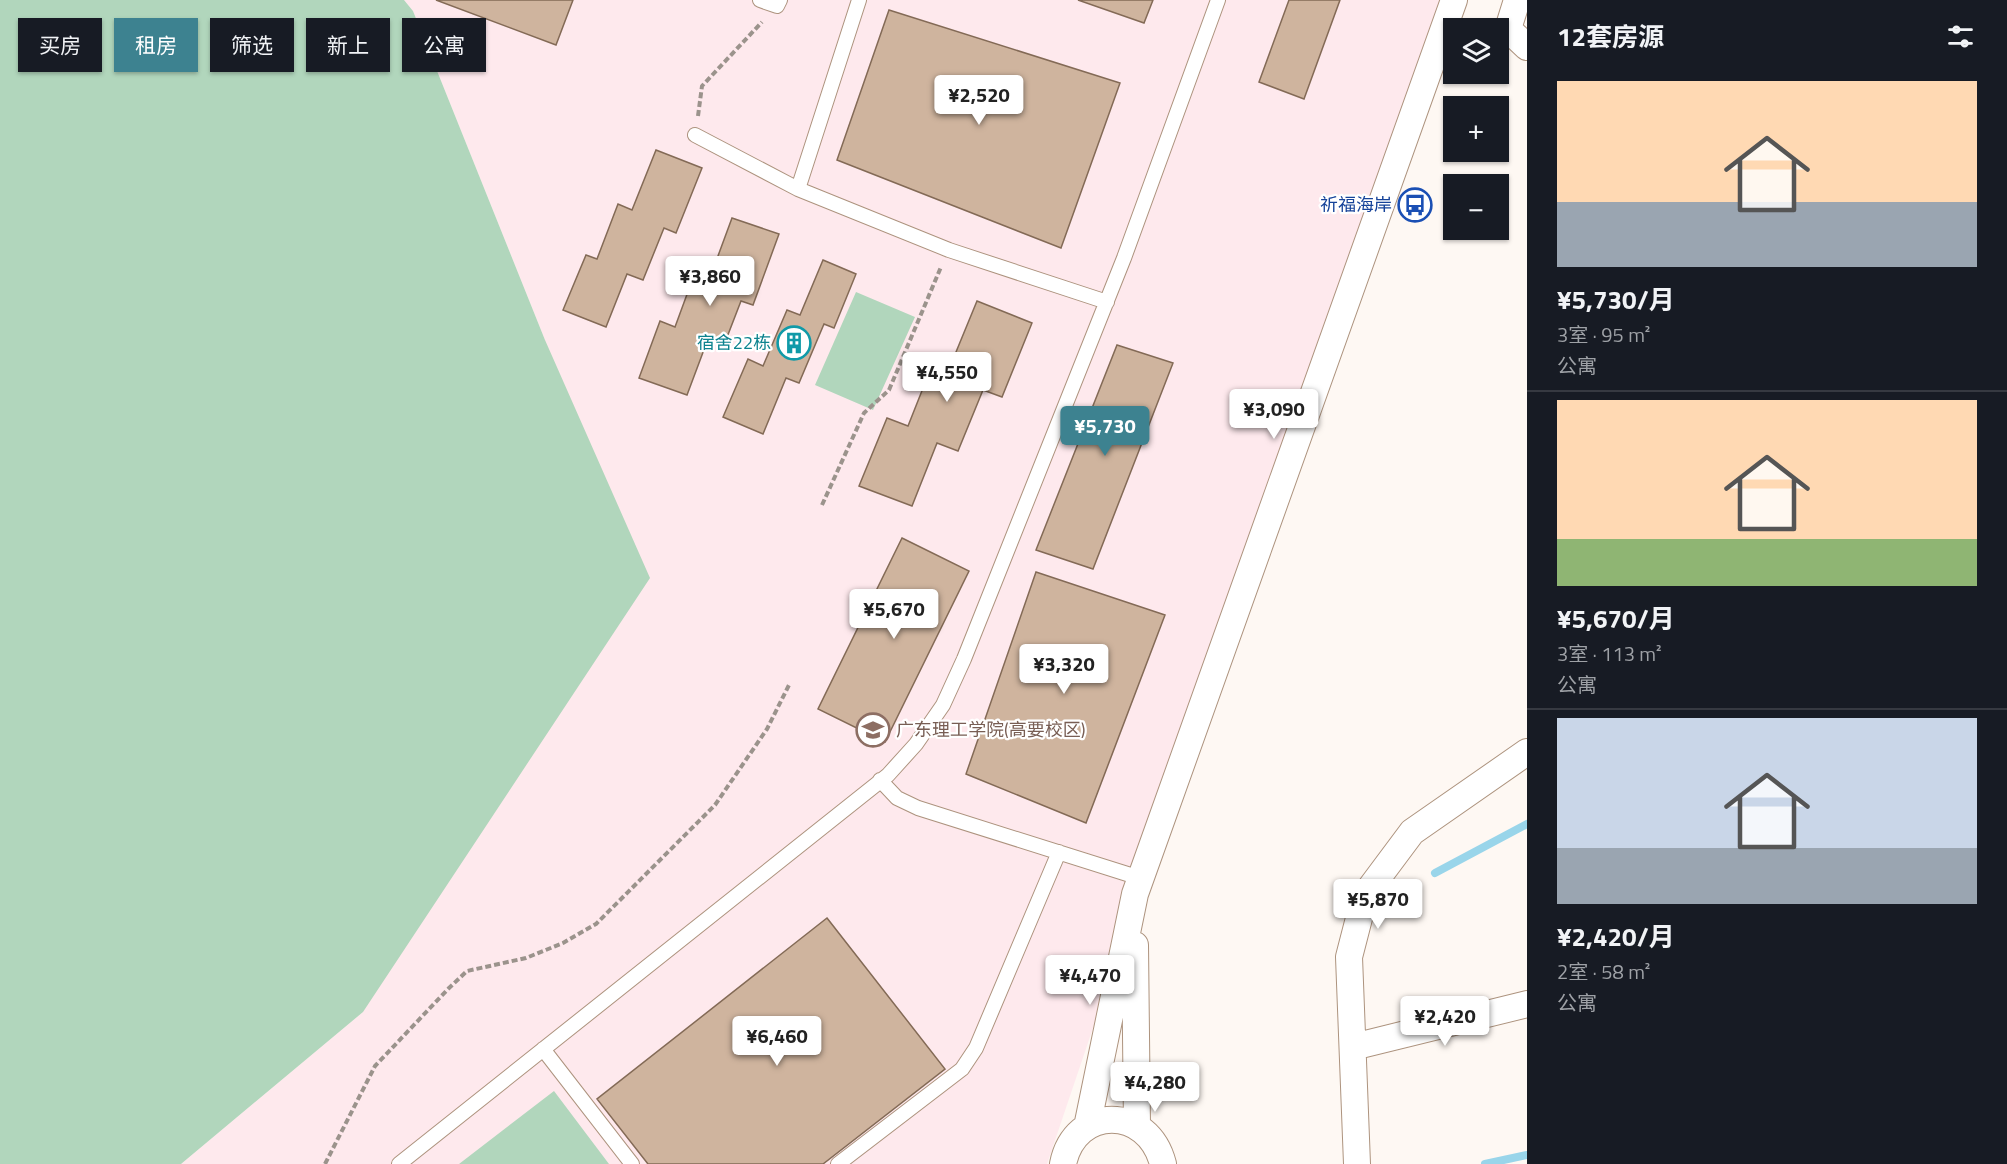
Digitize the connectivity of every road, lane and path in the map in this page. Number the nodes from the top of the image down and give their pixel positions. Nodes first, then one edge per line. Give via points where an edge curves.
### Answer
1 (759, 0) edge
2 (859, 0) edge
3 (1218, 0) edge
4 (1454, 0) edge
5 (1517, 0) edge
6 (779, 3) edge
7 (1451, 18) edge
8 (1509, 19) edge
9 (1509, 36) edge
10 (1527, 47) edge
11 (1443, 52) edge
12 (695, 135) joint
13 (798, 189) junction
14 (948, 250) junction
15 (1107, 302) junction
16 (822, 505) dead end
17 (790, 683) dead end
18 (1527, 752) edge
19 (880, 780) junction
20 (1059, 852) junction
21 (1138, 886) junction
22 (1527, 1004) edge
23 (1353, 1047) junction
24 (543, 1049) junction
25 (1137, 1126) junction
26 (1087, 1127) junction
27 (325, 1164) edge
28 (399, 1164) edge
29 (632, 1164) edge
30 (838, 1164) edge
31 (1063, 1164) edge
32 (1163, 1164) edge
33 (1358, 1164) edge

1 - 6 lane
2 - 13 lane
3 - 15 lane
4 - 7 street
5 - 8 street
6 - 12 path via 702,86
9 - 10 street
11 - 21 street
12 - 13 lane
13 - 14 lane
14 - 15 lane
14 - 16 path via 889,390 864,413
15 - 19 lane via 943,705 916,744
17 - 27 path via 767,729 715,805 596,924 526,958 467,971 449,988 375,1066
18 - 23 street via 1412,832 1365,895 1349,957
19 - 20 lane via 897,798 918,808
19 - 24 lane
20 - 21 lane
20 - 30 lane via 976,1047 962,1069
21 - 25 street
21 - 26 street
22 - 23 street
23 - 33 street
24 - 28 lane
24 - 29 lane
25 - 26 street via 1112,1120
25 - 32 street via 1150,1136
26 - 31 street via 1074,1138

